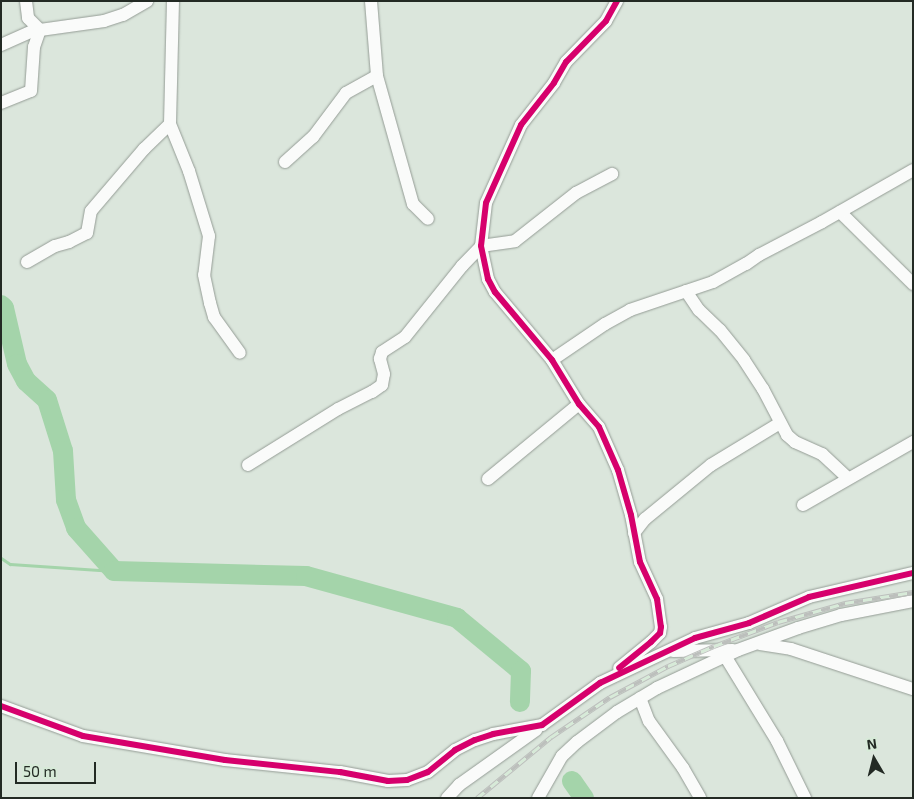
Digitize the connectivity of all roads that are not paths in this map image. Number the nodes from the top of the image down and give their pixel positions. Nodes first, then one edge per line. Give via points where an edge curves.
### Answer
1 (26, 1) edge
2 (147, 1) edge
3 (173, 1) edge
4 (371, 1) edge
5 (617, 1) edge
6 (40, 30) junction
7 (1, 45) edge
8 (377, 76) junction
9 (1, 102) edge
10 (170, 124) junction
11 (286, 162) dead end
12 (913, 170) edge
13 (612, 174) dead end
14 (840, 212) junction
15 (428, 219) dead end
16 (481, 246) junction
17 (27, 262) dead end
18 (913, 284) edge
19 (686, 291) junction
20 (240, 353) dead end
21 (552, 360) junction
22 (579, 404) junction
23 (780, 423) junction
24 (913, 442) edge
25 (248, 465) dead end
26 (848, 478) junction
27 (488, 479) dead end
28 (803, 505) dead end
29 (634, 533) junction
30 (913, 573) edge
31 (913, 601) edge
32 (753, 644) junction
33 (738, 650) junction
34 (666, 652) junction
35 (726, 656) junction
36 (600, 683) junction
37 (913, 688) edge
38 (640, 698) junction
39 (1, 706) edge
40 (542, 725) junction
41 (447, 798) edge
42 (538, 798) edge
43 (700, 798) edge
44 (805, 798) edge

1 - 6 street via 28,18
2 - 6 street via 123,15 104,21
3 - 10 street
4 - 8 street
5 - 16 street via 606,21 566,62 521,125 486,202
6 - 7 street via 25,33
6 - 9 street via 34,47 30,91
8 - 11 street via 346,93 313,137
8 - 15 street via 413,204
10 - 17 street via 91,211 86,233
10 - 20 street via 209,236 204,275 210,303 214,316
12 - 14 street
13 - 16 street via 576,193 515,241
14 - 18 street
14 - 19 street via 722,277
16 - 21 street via 488,279 495,292
16 - 25 street via 405,337 382,352 382,385
19 - 21 street via 630,310
19 - 23 street via 744,360
21 - 22 street
22 - 27 street
22 - 29 street via 600,427 608,443
23 - 26 street via 791,438 822,454
23 - 29 street via 711,465 645,519
24 - 26 street
26 - 28 street
29 - 36 street via 640,562 657,599 662,627 660,634
30 - 34 street via 809,597 749,623 695,638
31 - 32 street via 840,615
32 - 33 street
32 - 37 street via 791,649
33 - 34 street
33 - 35 street
34 - 36 street
35 - 38 street
35 - 44 street via 777,741
36 - 40 street
38 - 42 street via 572,746 562,756
38 - 43 street via 649,721
39 - 40 street via 83,736 225,760 340,772 388,781 407,780 428,772 456,750 493,734
40 - 41 street via 459,785

